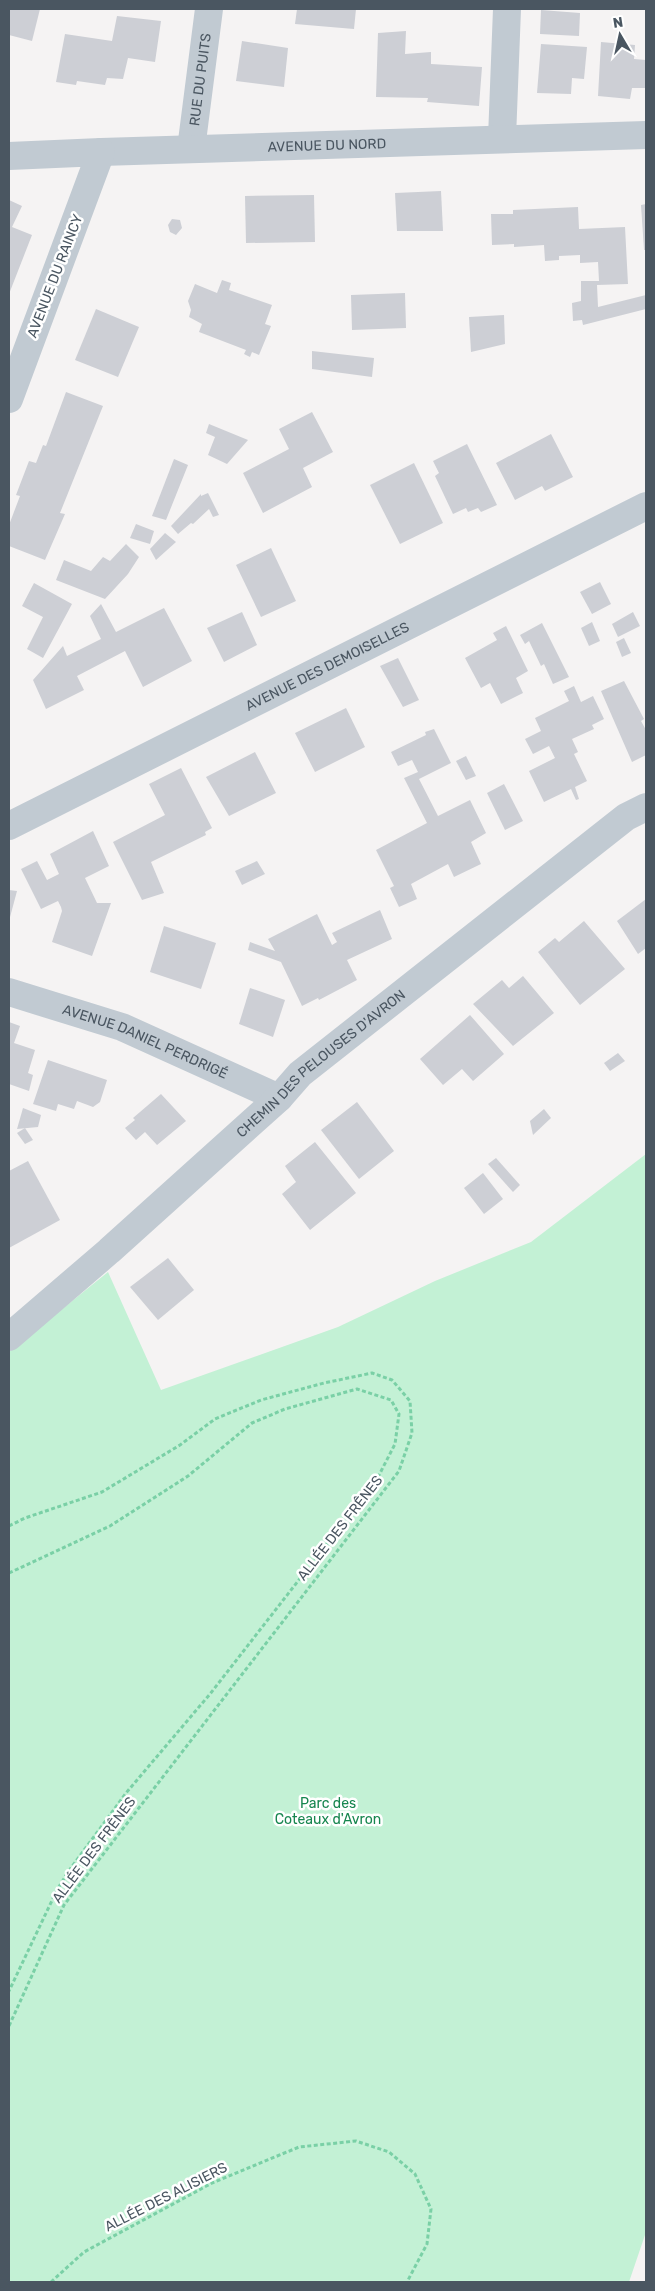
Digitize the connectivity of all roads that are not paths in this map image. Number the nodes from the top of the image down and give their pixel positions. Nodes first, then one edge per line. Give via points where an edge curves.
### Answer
1 (209, 9) edge
2 (507, 9) edge
3 (646, 134) edge
4 (502, 138) junction
5 (191, 149) junction
6 (101, 152) junction
7 (9, 156) edge
8 (9, 399) edge
9 (646, 506) edge
10 (646, 807) edge
11 (9, 826) edge
12 (9, 992) edge
13 (279, 1098) junction
14 (9, 1337) edge

1 - 5 street, RUE DU PUITS
2 - 4 street
3 - 4 street, AVENUE DU NORD
4 - 5 street, AVENUE DU NORD
5 - 6 street, AVENUE DU NORD
6 - 7 street, AVENUE DU NORD
6 - 8 street, AVENUE DU RAINCY
9 - 11 street, AVENUE DES DEMOISELLES
10 - 13 street, CHEMIN DES PELOUSES D'AVRON via 626,817 300,1074
12 - 13 street, AVENUE DANIEL PERDRIGÉ via 122,1027
13 - 14 street, CHEMIN DES PELOUSES D'AVRON

